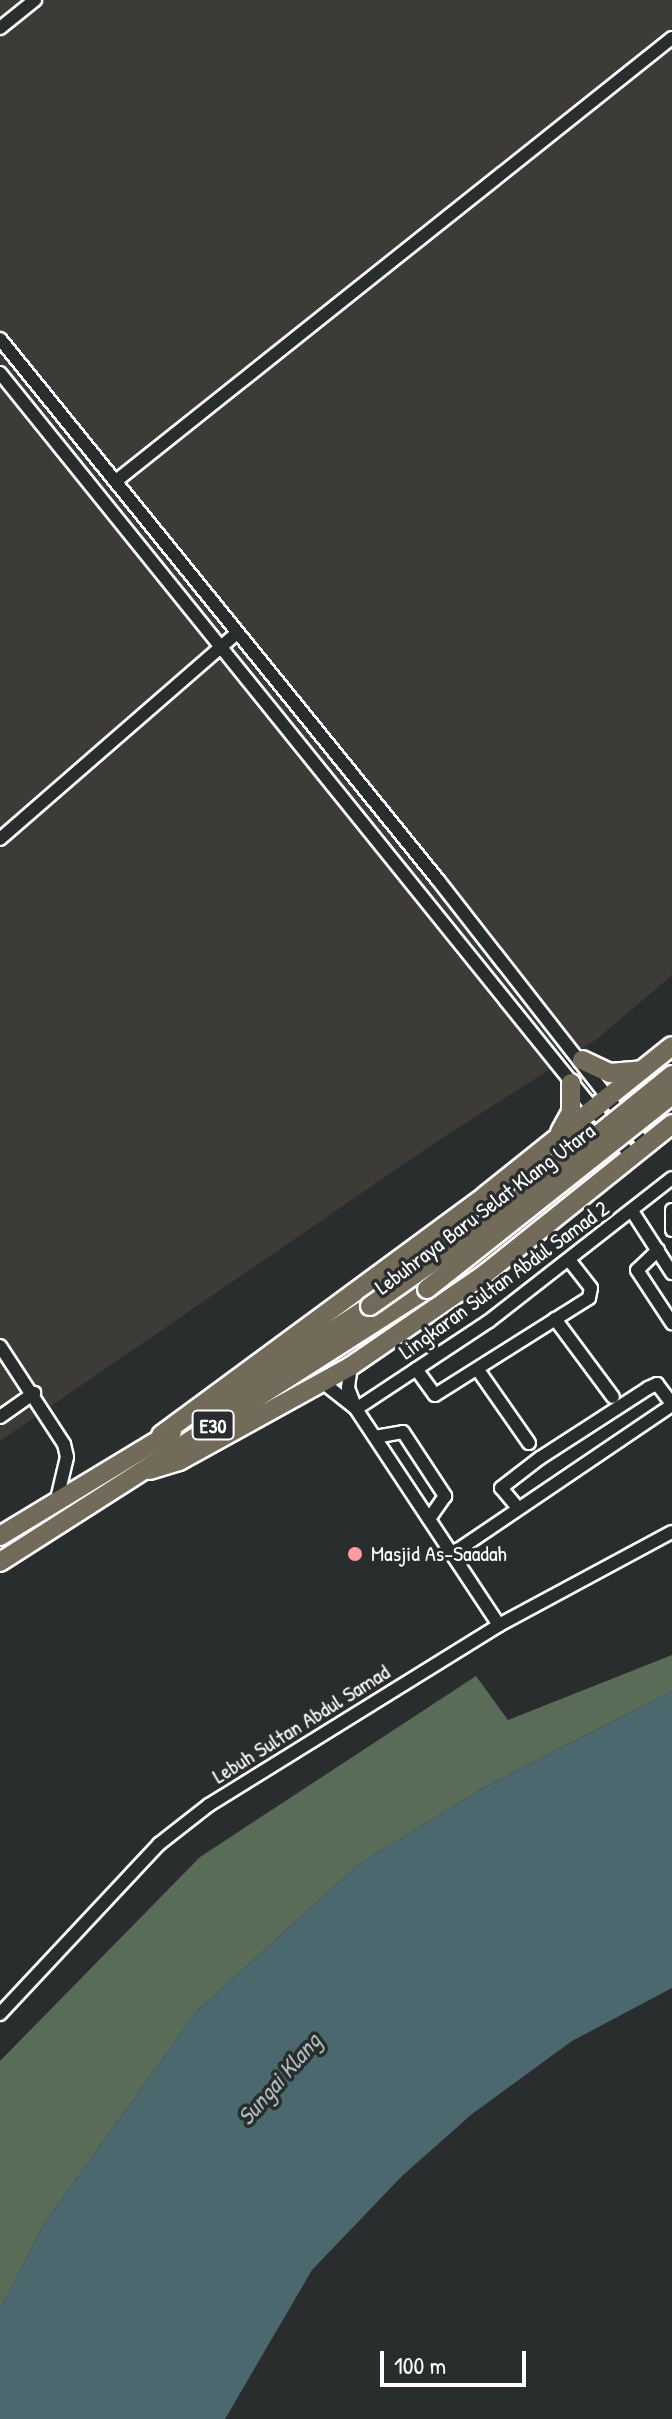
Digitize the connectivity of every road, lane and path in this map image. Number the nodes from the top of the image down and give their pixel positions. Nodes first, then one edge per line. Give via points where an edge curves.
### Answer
1 (35, 0) edge
2 (0, 28) edge
3 (672, 38) edge
4 (0, 339) edge
5 (0, 373) edge
6 (116, 481) junction
7 (237, 633) junction
8 (220, 648) junction
9 (363, 788) junction
10 (345, 802) junction
11 (0, 839) edge
12 (672, 1046) edge
13 (582, 1060) junction
14 (642, 1070) junction
15 (672, 1075) edge
16 (571, 1083) junction
17 (672, 1095) edge
18 (610, 1097) junction
19 (593, 1111) junction
20 (672, 1124) edge
21 (554, 1141) junction
22 (638, 1151) junction
23 (672, 1178) edge
24 (672, 1210) edge
25 (632, 1211) junction
26 (672, 1230) edge
27 (658, 1250) junction
28 (570, 1261) junction
29 (672, 1273) edge
30 (555, 1319) junction
31 (672, 1323) edge
32 (0, 1346) edge
33 (351, 1366) junction
34 (416, 1369) junction
35 (478, 1370) junction
36 (321, 1381) junction
37 (34, 1393) junction
38 (613, 1397) dead end
39 (672, 1404) edge
40 (356, 1409) junction
41 (0, 1417) edge
42 (161, 1435) junction
43 (375, 1437) junction
44 (529, 1443) dead end
45 (150, 1470) junction
46 (57, 1499) junction
47 (518, 1508) junction
48 (429, 1519) junction
49 (672, 1532) edge
50 (0, 1536) edge
51 (452, 1554) junction
52 (0, 1562) edge
53 (499, 1625) junction
54 (0, 2014) edge

1 - 2 street
3 - 6 street
4 - 6 street
5 - 8 street
6 - 7 street
7 - 8 street
7 - 9 street
8 - 10 street
8 - 11 street
9 - 10 street
9 - 13 street
10 - 16 street
12 - 14 highway
13 - 14 highway via 610,1073
13 - 18 street
14 - 18 highway
15 - 42 highway, Lebuhraya Baru Selat Klang Utara / E30, bridge via 494,1219 180,1430
16 - 19 street
16 - 21 highway via 571,1112
17 - 45 highway, Lebuhraya Baru Selat Klang Utara / E30, bridge via 427,1289
18 - 19 highway
18 - 22 street
19 - 21 highway
19 - 22 street
20 - 22 highway
21 - 42 highway
22 - 33 highway via 485,1274
23 - 25 street, Lingkaran Sultan Abdul Samad 2
24 - 26 street
25 - 27 street
25 - 28 street, Lingkaran Sultan Abdul Samad 2
27 - 29 street
27 - 31 street via 637,1270
28 - 30 street via 591,1288 589,1298
28 - 34 street, Lingkaran Sultan Abdul Samad 2
30 - 35 street
30 - 38 street
32 - 37 street
33 - 36 highway
33 - 40 street via 348,1388
34 - 35 street via 435,1395
34 - 40 street, Lingkaran Sultan Abdul Samad 2
35 - 44 street
36 - 40 street
36 - 45 highway via 179,1461
37 - 41 street
37 - 46 street via 67,1457
39 - 47 street
39 - 47 street via 657,1384 540,1458 501,1488
40 - 43 street
42 - 46 highway, Lebuhraya Baru Selat Klang Utara / E30
43 - 48 street
43 - 48 street via 403,1432 445,1496
45 - 52 highway, Lebuhraya Baru Selat Klang Utara / E30
46 - 50 highway, Lebuhraya Baru Selat Klang Utara / E30
47 - 51 street
48 - 51 street
49 - 53 street, Lebuh Sultan Abdul Samad
51 - 53 street
53 - 54 street, Lebuh Sultan Abdul Samad via 209,1805 159,1844

